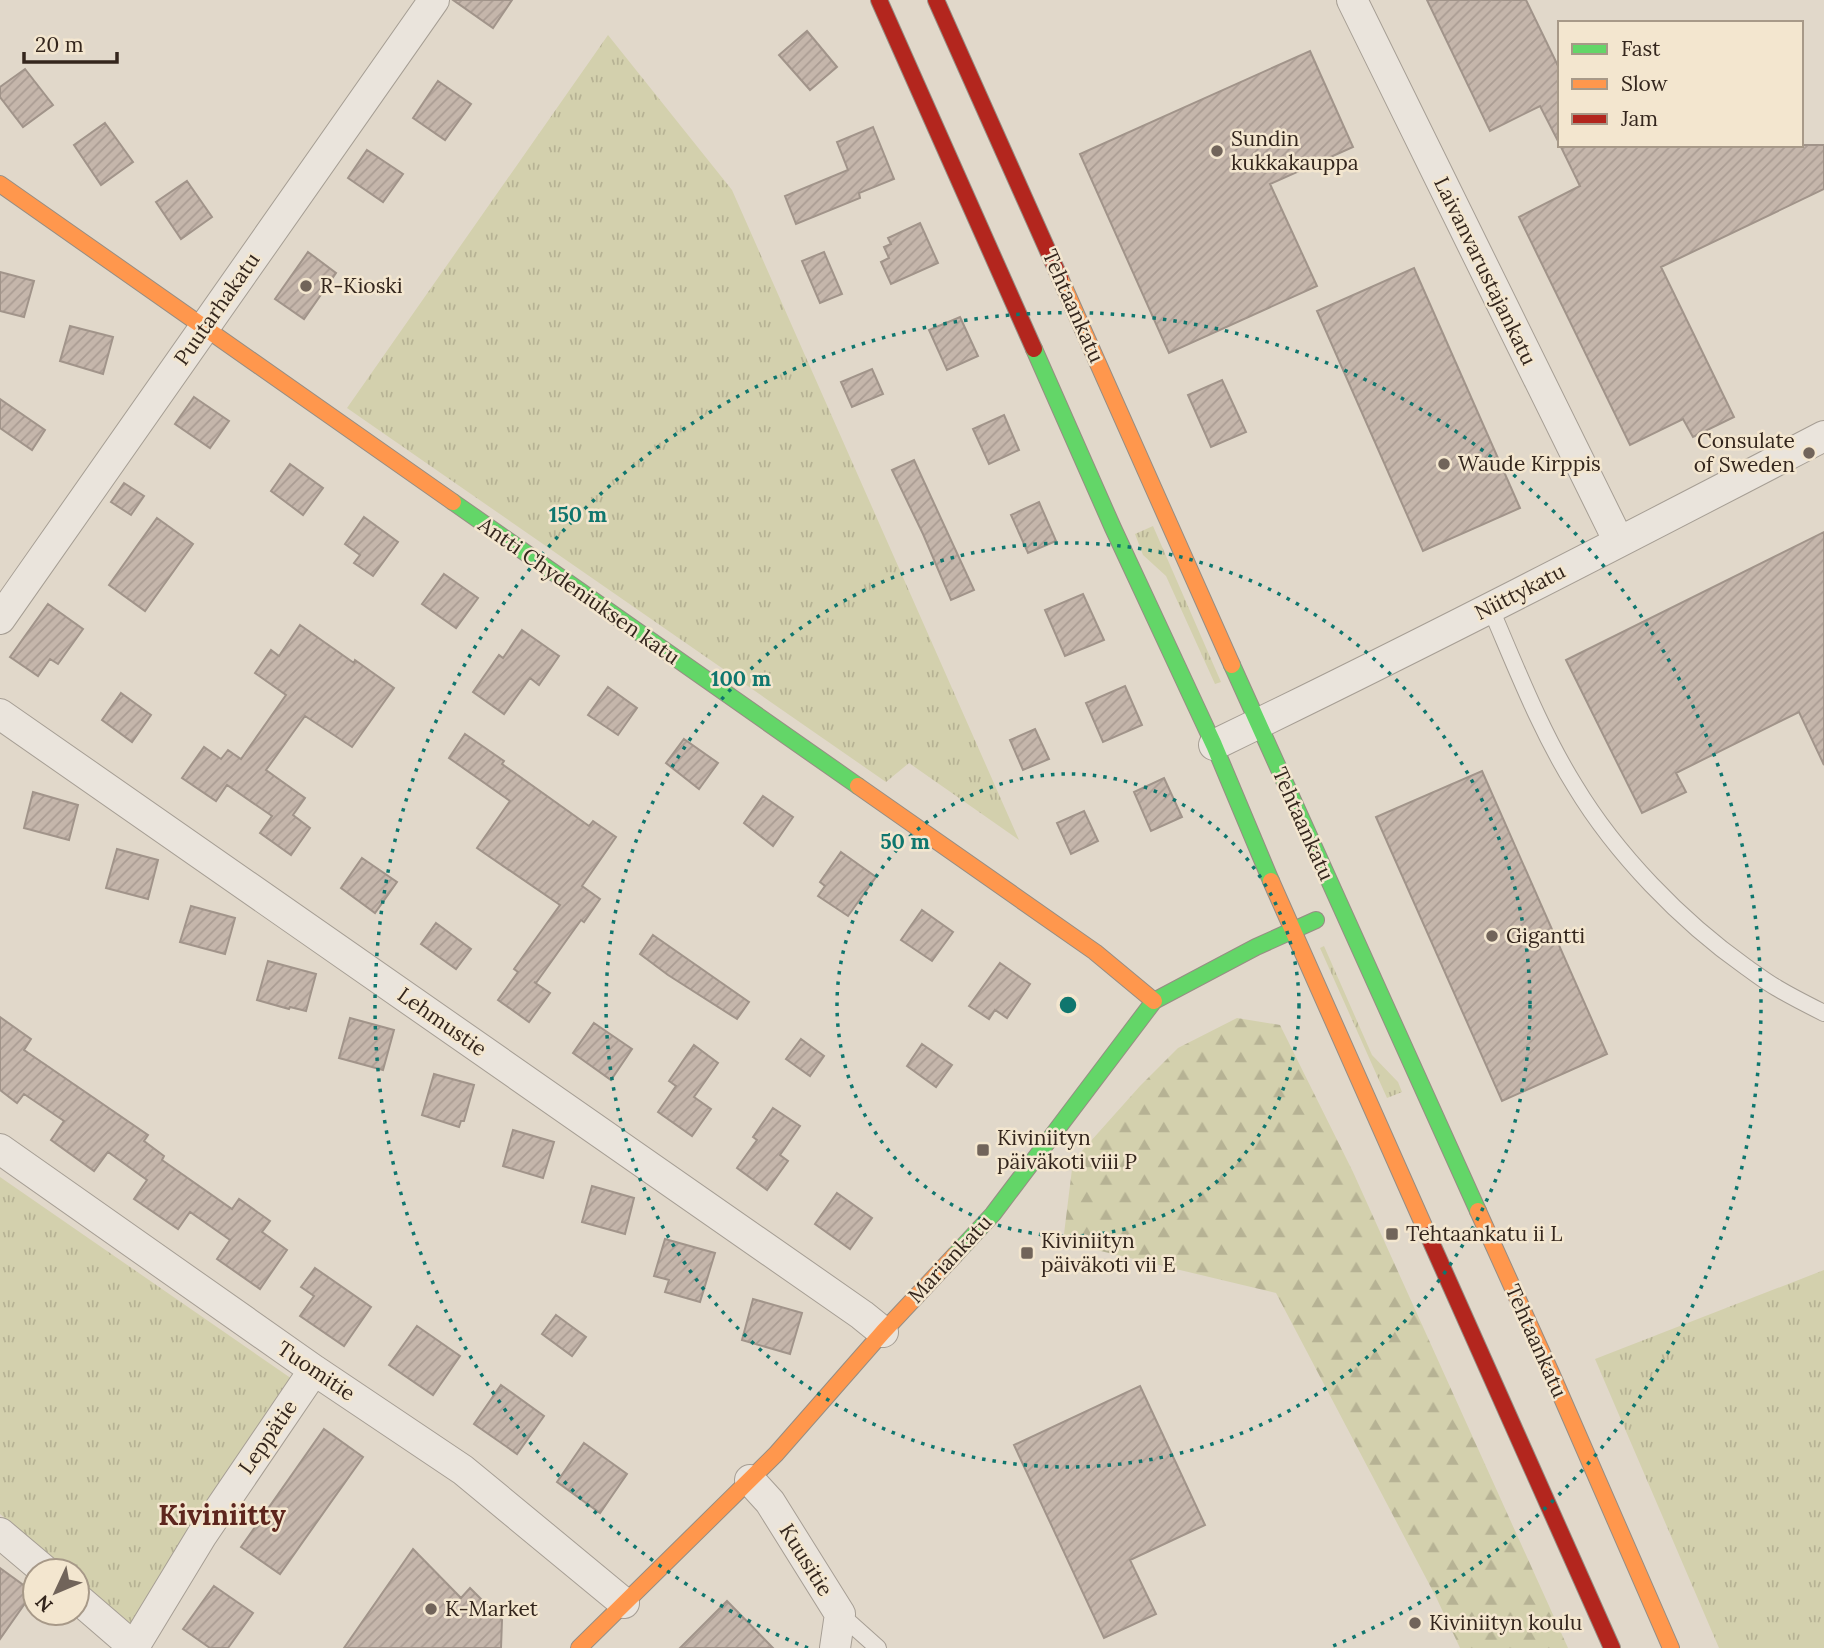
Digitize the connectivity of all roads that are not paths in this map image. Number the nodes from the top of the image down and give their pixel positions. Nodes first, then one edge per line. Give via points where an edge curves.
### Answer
1 (879, 0) edge
2 (936, 0) edge
3 (1352, 0) edge
4 (426, 3) edge
5 (0, 184) edge
6 (204, 328) junction
7 (1824, 436) edge
8 (1619, 542) junction
9 (1490, 607) junction
10 (0, 619) edge
11 (0, 714) edge
12 (1259, 723) junction
13 (1214, 744) junction
14 (1341, 909) junction
15 (1292, 931) junction
16 (1154, 1001) junction
17 (1824, 1013) edge
18 (0, 1149) edge
19 (883, 1332) junction
20 (314, 1370) junction
21 (750, 1480) junction
22 (0, 1534) edge
23 (27, 1557) edge
24 (624, 1603) junction
25 (91, 1610) edge
26 (840, 1614) junction
27 (135, 1647) edge
28 (579, 1648) edge
29 (835, 1648) edge
30 (878, 1648) edge
31 (1612, 1648) edge
32 (1671, 1648) edge

1 - 13 main road
2 - 12 main road, Tehtaankatu
3 - 8 street, Laivanvarustajankatu
4 - 6 street, Puutarhakatu
5 - 6 main road, Antti Chydeniuksen katu
6 - 10 street, Puutarhakatu
6 - 16 main road, Antti Chydeniuksen katu via 1084,944
7 - 8 street, Niittykatu
8 - 9 street, Niittykatu
9 - 12 street, Niittykatu
9 - 17 lane via 1548,738 1598,822 1698,930 1775,988
11 - 19 street, Lehmustie
12 - 13 street, Niittykatu
12 - 14 main road, Tehtaankatu
13 - 15 main road
14 - 15 main road, Mariankatu
14 - 32 main road, Tehtaankatu
15 - 16 main road, Mariankatu
15 - 31 main road
16 - 19 main road, Mariankatu via 993,1214
18 - 20 street, Tuomitie
19 - 21 main road, Mariankatu
20 - 24 street, Tuomitie via 463,1470
20 - 27 street, Leppätie via 202,1535
21 - 24 main road, Mariankatu
21 - 26 street, Kuusitie via 770,1502
22 - 23 street
24 - 28 main road, Mariankatu
25 - 27 street
26 - 29 street, Kuusitie
26 - 30 lane

